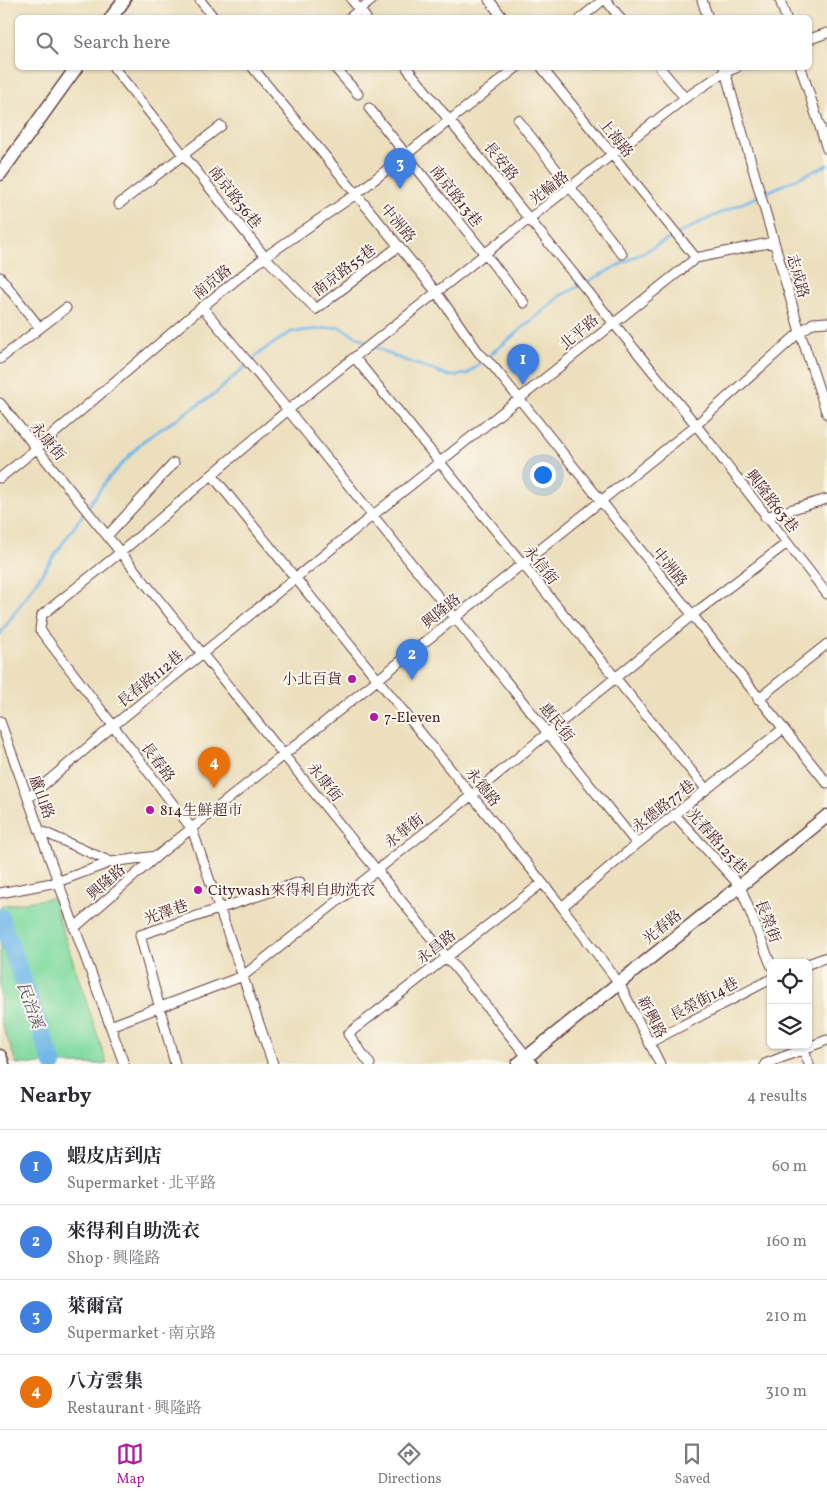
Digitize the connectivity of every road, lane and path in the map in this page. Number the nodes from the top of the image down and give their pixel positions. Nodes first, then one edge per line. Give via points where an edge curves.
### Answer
1 (124, 0) edge
2 (200, 0) edge
3 (352, 0) edge
4 (372, 0) edge
5 (489, 0) edge
6 (605, 0) edge
7 (702, 0) edge
8 (780, 0) edge
9 (360, 10) junction
10 (113, 15) edge
11 (212, 15) edge
12 (353, 15) edge
13 (364, 15) edge
14 (501, 15) edge
15 (585, 15) edge
16 (618, 15) edge
17 (707, 15) edge
18 (785, 15) edge
19 (827, 33) edge
20 (812, 37) edge
21 (75, 70) edge
22 (116, 70) edge
23 (255, 70) edge
24 (337, 70) edge
25 (409, 70) edge
26 (513, 70) edge
27 (544, 70) edge
28 (662, 70) edge
29 (724, 70) edge
30 (802, 70) edge
31 (358, 94) dead end
32 (685, 98) junction
33 (369, 108) dead end
34 (449, 119) junction
35 (518, 120) dead end
36 (221, 126) dead end
37 (827, 149) edge
38 (183, 154) junction
39 (406, 155) junction
40 (613, 156) junction
41 (0, 174) edge
42 (572, 188) junction
43 (356, 194) junction
44 (119, 204) dead end
45 (530, 218) junction
46 (773, 242) junction
47 (399, 246) junction
48 (622, 254) dead end
49 (485, 255) junction
50 (266, 257) junction
51 (696, 258) junction
52 (0, 276) edge
53 (437, 293) junction
54 (524, 303) dead end
55 (202, 307) junction
56 (66, 308) dead end
57 (613, 322) junction
58 (827, 322) edge
59 (40, 328) junction
60 (800, 332) junction
61 (357, 356) junction
62 (0, 359) edge
63 (519, 400) junction
64 (0, 404) edge
65 (288, 410) junction
66 (827, 414) edge
67 (696, 425) junction
68 (36, 449) junction
69 (174, 463) dead end
70 (440, 463) junction
71 (212, 475) junction
72 (0, 478) edge
73 (827, 499) edge
74 (600, 501) junction
75 (372, 516) junction
76 (765, 516) junction
77 (108, 535) junction
78 (787, 542) junction
79 (121, 552) junction
80 (522, 564) junction
81 (296, 578) junction
82 (827, 594) edge
83 (691, 616) junction
84 (455, 618) junction
85 (827, 644) edge
86 (204, 654) junction
87 (615, 678) junction
88 (380, 679) junction
89 (758, 699) junction
90 (0, 721) edge
91 (114, 725) junction
92 (783, 729) junction
93 (548, 732) junction
94 (284, 754) junction
95 (827, 783) edge
96 (706, 789) junction
97 (472, 795) junction
98 (28, 798) junction
99 (674, 814) junction
100 (827, 816) edge
101 (192, 829) junction
102 (39, 830) junction
103 (637, 844) junction
104 (157, 856) junction
105 (111, 862) junction
106 (378, 869) junction
107 (58, 882) junction
108 (300, 882) dead end
109 (542, 883) junction
110 (740, 886) junction
111 (0, 893) edge
112 (562, 907) junction
113 (218, 909) junction
114 (74, 928) junction
115 (446, 956) junction
116 (827, 957) edge
117 (769, 959) edge
118 (812, 963) edge
119 (243, 976) junction
120 (767, 981) edge
121 (619, 983) junction
122 (158, 1007) junction
123 (110, 1026) junction
124 (827, 1040) edge
125 (649, 1043) junction
126 (812, 1044) edge
127 (798, 1049) edge
128 (803, 1049) edge
129 (0, 1056) edge
130 (526, 1061) edge
131 (3, 1064) edge
132 (124, 1064) edge
133 (175, 1064) edge
134 (273, 1064) edge
135 (370, 1064) edge
136 (660, 1064) edge
137 (765, 1064) edge
138 (809, 1064) edge

1 - 10 main road
2 - 11 street
3 - 9 street
4 - 9 street
5 - 14 street
6 - 15 street
6 - 16 street
7 - 17 street
8 - 18 street
9 - 12 street
9 - 13 street
19 - 20 street
21 - 41 main road
22 - 38 street, 南京路56巷
23 - 43 street, 中洲路
24 - 31 street
25 - 34 street, 長安路
26 - 34 street, 南京路
27 - 40 street, 上海路
28 - 32 street
29 - 32 street, 光輪路
29 - 46 street, 志成路
30 - 37 street
32 - 40 street, 光輪路
33 - 39 street, 南京路13巷
34 - 39 street, 南京路
34 - 45 street, 長安路
35 - 42 street
36 - 38 street
38 - 44 street
38 - 50 street, 南京路56巷
39 - 43 street, 南京路
39 - 49 street, 南京路13巷
40 - 42 street, 光輪路
40 - 51 street, 上海路
42 - 45 street, 光輪路
42 - 48 street
43 - 47 street, 中洲路
43 - 50 street, 南京路
45 - 49 street, 光輪路
45 - 57 street, 長安路
46 - 51 street, 北平路
46 - 60 street, 志成路
47 - 50 street, 南京路55巷 via 316,309
47 - 53 street, 中洲路
49 - 53 street, 光輪路
49 - 54 street, 南京路13巷
50 - 55 street, 南京路
51 - 57 street, 北平路
52 - 59 street
53 - 61 street, 光輪路
53 - 63 street, 中洲路 via 479,352
55 - 65 street
55 - 68 street, 南京路
56 - 59 street
57 - 63 street, 北平路
57 - 67 street
58 - 60 street, 興隆路 via 813,323
59 - 62 street
60 - 66 street, 志成路
60 - 67 street, 興隆路
61 - 65 street
61 - 70 street, 永信街
63 - 70 street, 北平路
63 - 74 street, 中洲路
64 - 68 street, 永康街
65 - 71 street, 長春路
65 - 75 street
67 - 74 street, 興隆路
67 - 76 street, 興隆路63巷
68 - 72 street, 南京路
68 - 77 street, 永康街
69 - 77 street
70 - 75 street, 北平路
70 - 80 street, 永信街
71 - 79 street, 長春路
71 - 81 street, 永德路
73 - 76 street
74 - 80 street, 興隆路
74 - 83 street, 中洲路
75 - 81 street, 北平路
75 - 84 street
76 - 78 street, 興隆路63巷
77 - 79 street, 永康街
78 - 82 street, 興隆路63巷
78 - 83 street, 永華街
79 - 86 street, 永康街
79 - 91 street, 長春路 via 42,615 40,630
80 - 84 street, 興隆路
80 - 87 street, 永信街
81 - 86 street, 長春路112巷
81 - 88 street, 永德路
83 - 87 street, 永華街
83 - 89 street, 中洲路
84 - 88 street, 興隆路
84 - 93 street, 惠民街
85 - 89 street
86 - 91 street, 長春路112巷
86 - 94 street, 永康街
87 - 93 street, 永華街
87 - 96 street, 永信街
88 - 94 street, 興隆路
88 - 97 street, 永德路
89 - 92 street, 中洲路
90 - 98 street, 盧山路
91 - 98 street, 長春路112巷
91 - 101 street, 長春路
92 - 95 street, 中洲路
92 - 96 street, 永德路77巷
93 - 97 street, 永華街
93 - 103 street, 惠民街
94 - 101 street, 興隆路
94 - 106 street, 永康街
96 - 99 street, 永德路77巷
97 - 106 street, 永華街
97 - 109 street, 永德路
98 - 102 street, 盧山路
99 - 103 street, 永德路77巷
99 - 110 street, 光春路125巷
100 - 110 main road, 光春路
101 - 104 street, 興隆路
101 - 113 street, 長春路
102 - 105 street, 興隆路
102 - 107 street, 盧山路
103 - 112 street, 永德路77巷
104 - 105 street, 興隆路
104 - 114 street, 興隆路
105 - 107 street, 興隆路
106 - 115 street, 永康街
106 - 119 street, 永華街
107 - 111 street, 興隆路
107 - 114 street
108 - 113 street, 光澤巷
109 - 112 street, 永德路
109 - 115 street, 永昌路
110 - 117 street, 長榮街
110 - 121 main road, 光春路
112 - 121 street, 永德路
113 - 119 street, 長春路
113 - 122 street, 光澤巷 via 140,935
114 - 123 street
115 - 130 street, 永康街
115 - 135 street, 永昌路 via 348,1034
116 - 118 street
119 - 122 street, 永華街
119 - 134 street, 長春路
120 - 125 street, 長榮街14巷
121 - 125 street, 新興路
121 - 130 main road, 光春路
122 - 123 street, 永華街
122 - 133 street, 光澤巷
123 - 132 street
124 - 126 street
125 - 136 street, 新興路
127 - 137 street
128 - 138 street
129 - 131 main road

